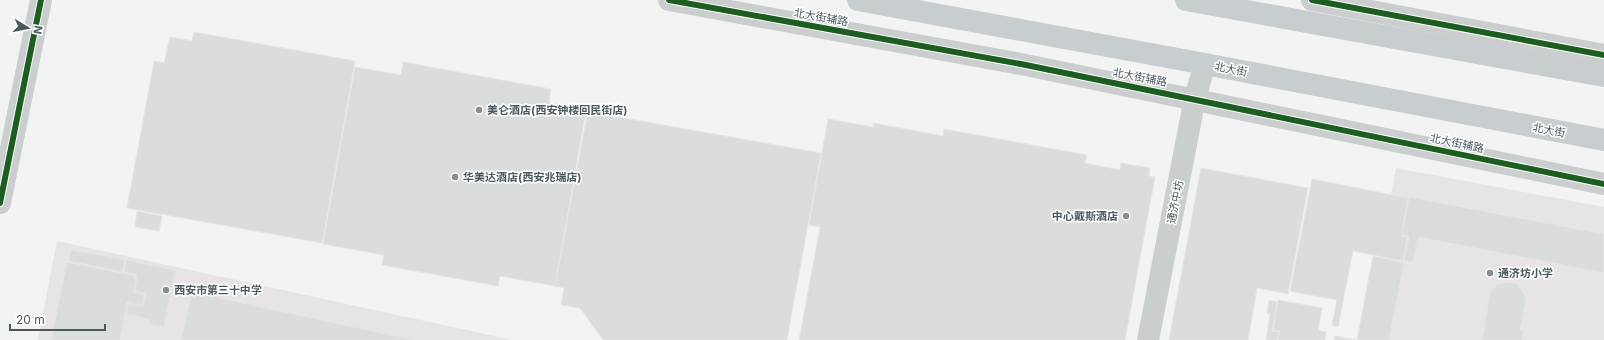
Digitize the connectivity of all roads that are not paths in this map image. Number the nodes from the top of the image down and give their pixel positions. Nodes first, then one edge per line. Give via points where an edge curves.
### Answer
1 (41, 0) edge
2 (669, 0) edge
3 (858, 0) edge
4 (1186, 0) edge
5 (1312, 0) edge
6 (1302, 10) edge
7 (1604, 55) edge
8 (1205, 64) junction
9 (1604, 76) edge
10 (1195, 98) junction
11 (1604, 140) edge
12 (1604, 184) edge
13 (0, 203) edge
14 (1148, 340) edge

1 - 13 street
2 - 10 street, 北大街辅路
3 - 8 main road, 北大街
4 - 6 main road
5 - 7 street
6 - 9 main road
8 - 10 street, 通济中坊
8 - 11 main road, 北大街
10 - 12 street, 北大街辅路
10 - 14 street, 通济中坊

